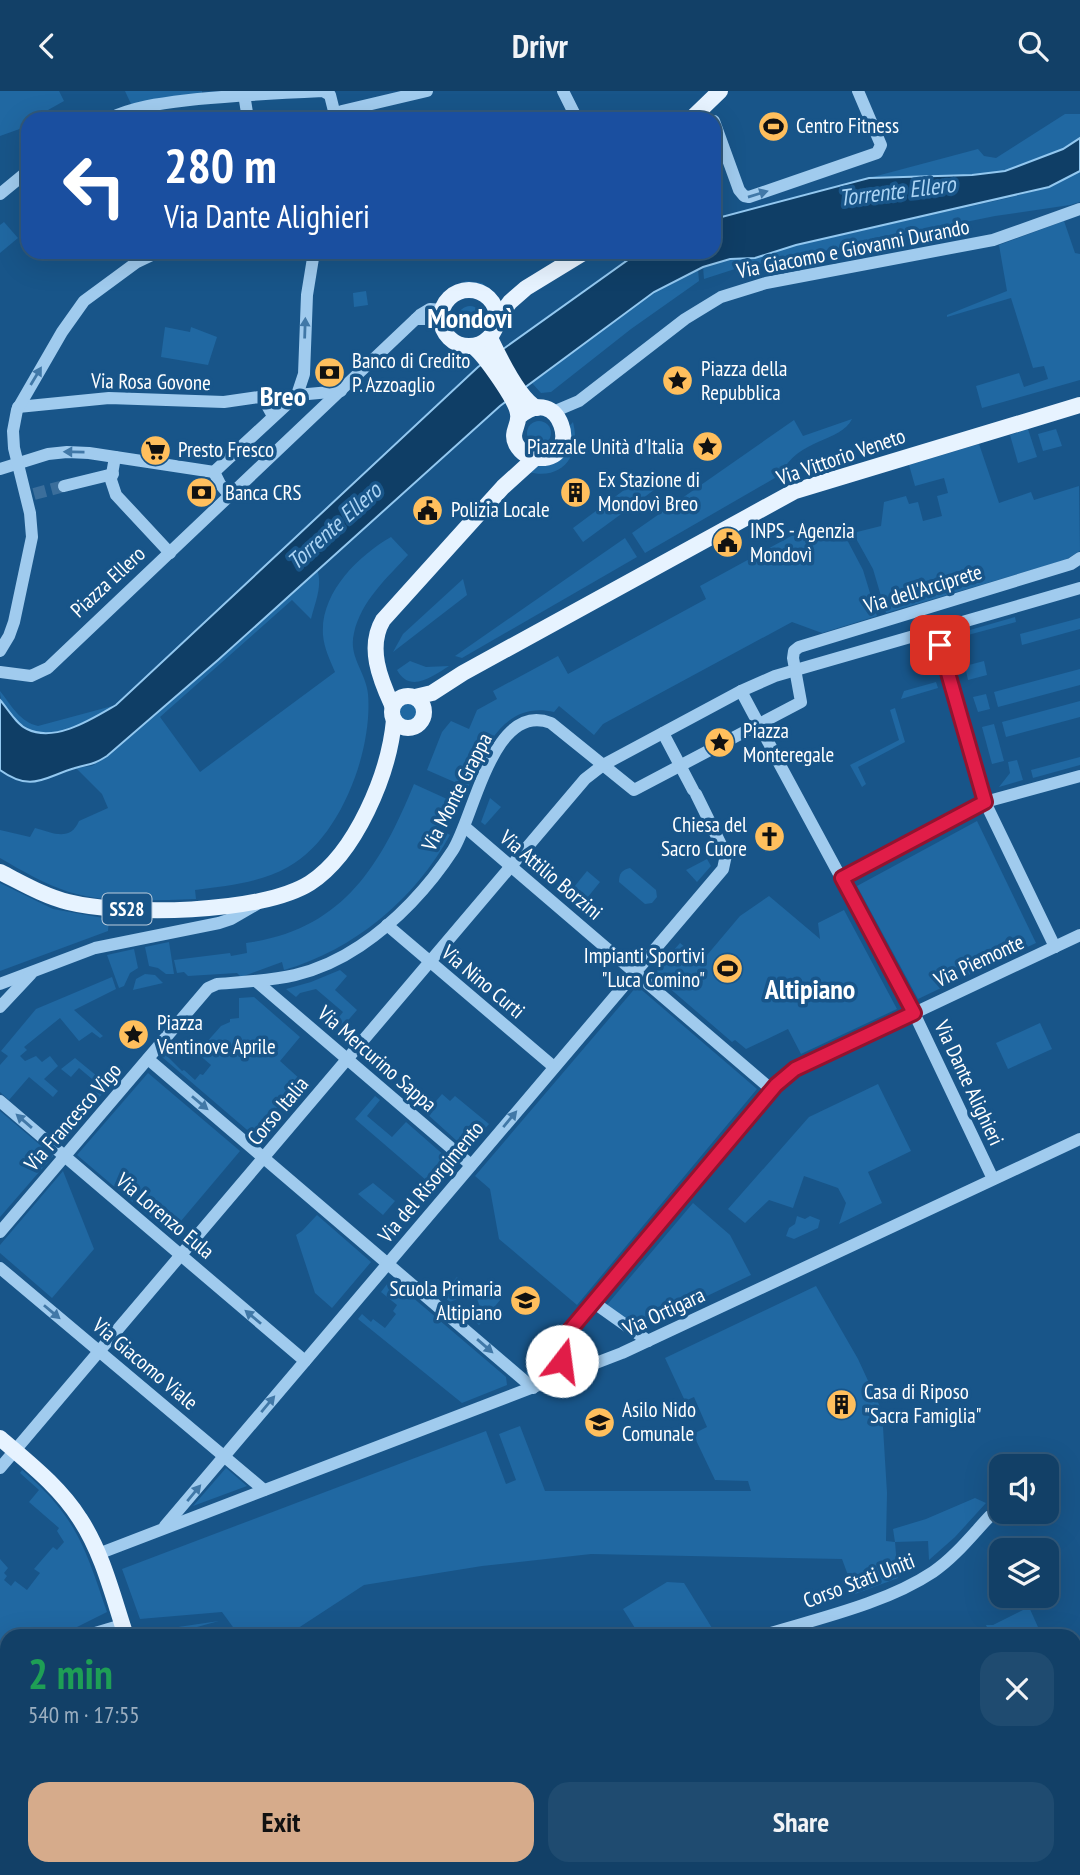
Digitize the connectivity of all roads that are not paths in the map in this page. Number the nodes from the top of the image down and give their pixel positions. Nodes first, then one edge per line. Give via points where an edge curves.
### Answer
1 (323, 91) edge
2 (427, 91) edge
3 (720, 91) edge
4 (858, 91) edge
5 (562, 92) edge
6 (405, 94) edge
7 (244, 95) junction
8 (153, 104) junction
9 (123, 112) edge
10 (154, 112) edge
11 (247, 112) edge
12 (333, 112) edge
13 (341, 112) edge
14 (573, 112) edge
15 (708, 112) edge
16 (721, 151) edge
17 (21, 177) edge
18 (0, 194) edge
19 (1080, 209) edge
20 (143, 259) edge
21 (313, 259) edge
22 (574, 259) edge
23 (526, 288) junction
24 (489, 297) junction
25 (442, 318) junction
26 (498, 318) junction
27 (491, 350) junction
28 (341, 391) junction
29 (297, 395) junction
30 (516, 395) junction
31 (579, 401) junction
32 (1080, 405) edge
33 (18, 407) junction
34 (545, 410) junction
35 (273, 416) junction
36 (519, 417) junction
37 (563, 426) junction
38 (7, 445) edge
39 (517, 446) junction
40 (115, 457) junction
41 (535, 458) junction
42 (17, 463) junction
43 (0, 469) edge
44 (214, 472) junction
45 (113, 474) junction
46 (64, 486) tunnel mouth
47 (503, 487) junction
48 (230, 496) junction
49 (170, 553) junction
50 (1080, 558) edge
51 (1080, 588) edge
52 (935, 629) junction
53 (0, 650) edge
54 (795, 669) junction
55 (2, 671) edge
56 (741, 691) junction
57 (406, 709) junction
58 (758, 724) junction
59 (663, 733) junction
60 (603, 765) junction
61 (681, 765) junction
62 (1080, 776) edge
63 (985, 802) junction
64 (465, 827) junction
65 (511, 866) junction
66 (0, 872) edge
67 (842, 878) junction
68 (260, 902) junction
69 (387, 925) junction
70 (1080, 935) edge
71 (1055, 947) junction
72 (430, 961) junction
73 (34, 971) junction
74 (635, 972) junction
75 (257, 982) junction
76 (0, 984) edge
77 (0, 1007) edge
78 (914, 1013) junction
79 (148, 1059) junction
80 (347, 1059) junction
81 (554, 1067) junction
82 (772, 1090) junction
83 (0, 1101) edge
84 (1080, 1139) edge
85 (65, 1156) junction
86 (263, 1157) junction
87 (471, 1165) junction
88 (993, 1179) junction
89 (0, 1232) edge
90 (180, 1255) junction
91 (388, 1263) junction
92 (0, 1268) edge
93 (593, 1303) junction
94 (648, 1341) junction
95 (99, 1351) junction
96 (305, 1361) junction
97 (565, 1375) junction
98 (533, 1388) junction
99 (0, 1438) edge
100 (15, 1450) junction
101 (224, 1457) junction
102 (0, 1468) edge
103 (264, 1490) junction
104 (989, 1516) edge
105 (163, 1529) junction
106 (97, 1554) junction
107 (123, 1629) edge
108 (783, 1629) edge

1 - 7 street
1 - 12 street via 330,95
2 - 6 street
3 - 15 main road
16 -> 4 street via 739,190 749,197 877,153 881,145
5 - 14 street
6 - 13 street
7 - 8 street
7 - 11 street
8 - 9 street
8 - 10 street
17 - 18 street
19 - 31 street, Via Giacomo e Giovanni Durando via 993,240 766,283 721,297 685,319
33 -> 20 street via 83,301
29 -> 21 street via 304,374
22 - 23 main road
23 - 24 main road
23 - 26 main road
24 - 25 main road, Piazza Ellero via 465,290 450,297
24 - 26 main road
25 - 27 main road via 450,339 457,344
25 - 28 street, Piazza Ellero via 427,310
26 - 27 main road
27 - 30 main road
28 - 29 street
28 - 48 street, Piazza Ellero
29 - 35 street
30 - 34 main road
30 - 36 main road
31 - 34 street, Via Giacomo e Giovanni Durando
31 - 37 street, Via Giacomo e Giovanni Durando
32 - 57 main road, Via Vittorio Veneto via 795,491
33 - 35 street, Via Rosa Govone via 100,398 225,402 260,397
33 - 38 street
34 - 36 main road via 524,412
34 - 37 main road
35 - 44 street
36 - 39 main road via 513,431
37 - 41 main road via 558,450
38 - 42 street
39 - 41 main road
39 - 47 main road
40 -> 42 street via 64,452
40 - 44 street
40 - 45 street
41 - 47 main road
42 - 43 street
42 - 53 street via 30,495 32,539 14,622
44 - 48 street
45 - 46 street
45 - 49 street via 116,495
47 - 57 main road via 387,614 375,639 384,684
48 - 49 street, Piazza Ellero
49 - 55 street, Piazza Ellero via 45,671 31,676
50 - 54 street, Via dell'Arciprete via 799,647 794,651
51 - 52 street
52 - 54 street
52 - 63 street
54 - 56 street
54 - 58 street via 801,702
56 - 58 street
56 - 59 street
57 - 68 main road, SS28 via 359,826 327,869 298,889
58 - 61 street
58 - 67 street, Via Dante Alighieri
59 - 60 street
59 - 61 street
60 - 61 street via 634,790
60 - 64 street, Via Monte Grappa via 551,723 521,724 494,752
60 - 65 street, Corso Italia via 584,779
61 - 74 street, Via del Risorgimento via 727,859
62 - 63 street
63 - 67 street
63 - 71 street
64 - 65 street, Via Attilio Borzini
64 - 69 street, Via Monte Grappa via 445,862
65 - 72 street, Corso Italia
65 - 74 street, Via Attilio Borzini
66 - 68 main road, SS28 via 58,899 92,907 144,910
67 - 78 street, Via Dante Alighieri
68 - 73 street via 219,923 95,948
69 - 72 street, Via Nino Curti
69 - 75 street, Via Monte Grappa via 329,964 296,976
70 - 71 street, Via Piemonte
71 - 78 street, Via Piemonte
72 - 80 street, Corso Italia
72 - 81 street, Via Nino Curti
73 - 76 street
73 - 77 street
74 - 81 street, Via del Risorgimento
74 - 82 street, Via Attilio Borzini
75 - 79 street, Via Monte Grappa via 208,988
75 - 80 street, Via Mercurino Sappa
78 - 82 street, Via Piemonte via 795,1069
78 - 88 street, Via Dante Alighieri
79 - 85 street, Via Francesco Vigo
79 -> 86 street
80 - 86 street, Corso Italia
80 - 87 street, Via Mercurino Sappa
87 -> 81 street, Via del Risorgimento
82 - 93 street, Via Piemonte
85 -> 83 street, Via Lorenzo Eula
84 - 88 street, Via Ortigara
85 - 89 street, Via Francesco Vigo
85 - 90 street, Via Lorenzo Eula
86 - 90 street, Corso Italia
86 - 91 street
87 - 91 street, Via del Risorgimento
88 - 94 street, Via Ortigara
90 - 95 street, Corso Italia
96 -> 90 street, Via Lorenzo Eula
91 - 96 street, Via del Risorgimento
91 -> 98 street
92 -> 95 street, Via Giacomo Viale
93 - 94 street
93 - 97 street, Via Piemonte via 562,1341
94 - 97 street, Via Ortigara
95 - 100 street, Corso Italia
95 - 101 street, Via Giacomo Viale
101 -> 96 street, Via del Risorgimento
97 - 98 street, Via Ortigara
98 - 103 street, Via Ortigara
99 - 100 main road
100 - 102 street, Corso Italia
100 - 106 main road via 66,1499
101 - 103 street, Via Giacomo Viale
105 -> 101 street, Via del Risorgimento
103 - 105 street, Via Ortigara
104 - 108 street, Corso Stati Uniti via 953,1556 917,1581
105 - 106 street, Via Ortigara
106 - 107 main road

